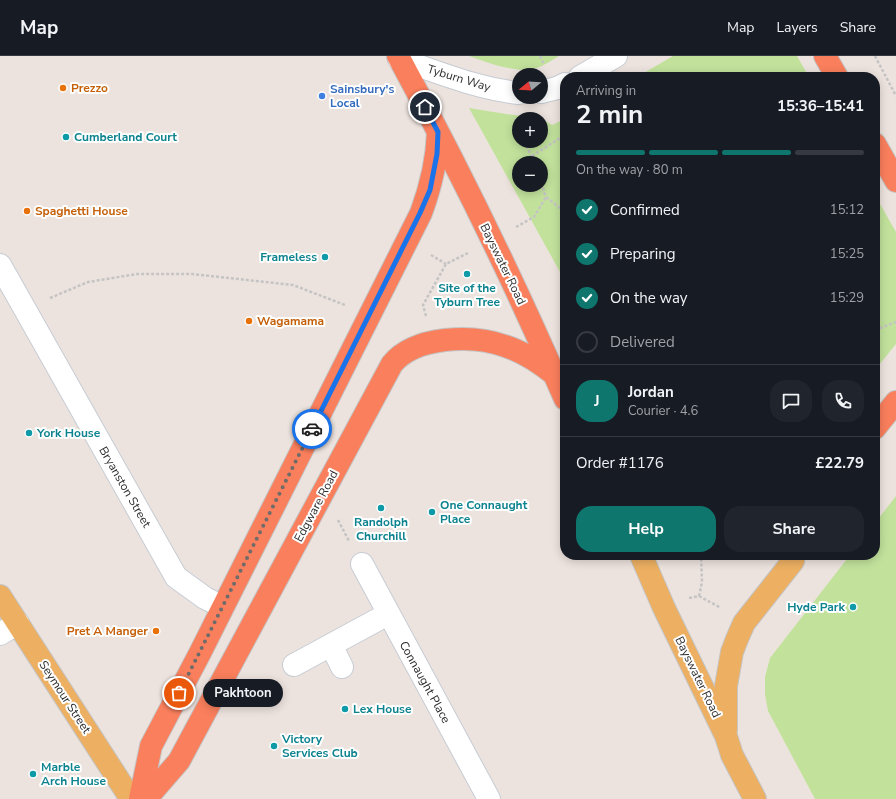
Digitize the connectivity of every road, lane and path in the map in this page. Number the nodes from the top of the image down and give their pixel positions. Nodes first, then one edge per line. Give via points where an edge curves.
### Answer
1 (540, 56) edge
2 (616, 56) edge
3 (825, 56) edge
4 (875, 56) edge
5 (398, 57) edge
6 (544, 64) dead end
7 (589, 72) edge
8 (834, 72) edge
9 (560, 86) edge
10 (548, 90) edge
11 (512, 92) edge
12 (896, 96) edge
13 (438, 132) junction
14 (560, 138) edge
15 (528, 148) edge
16 (880, 153) edge
17 (532, 156) joint
18 (896, 181) edge
19 (544, 192) edge
20 (546, 197) junction
21 (560, 208) edge
22 (518, 226) dead end
23 (469, 252) dead end
24 (428, 253) dead end
25 (446, 264) junction
26 (0, 265) edge
27 (24, 309) junction
28 (370, 314) junction
29 (427, 319) dead end
30 (896, 322) edge
31 (880, 328) edge
32 (555, 375) junction
33 (560, 387) edge
34 (896, 402) edge
35 (880, 422) edge
36 (323, 492) junction
37 (643, 560) edge
38 (701, 560) edge
39 (793, 560) edge
40 (362, 564) joint
41 (0, 596) edge
42 (699, 596) junction
43 (683, 600) dead end
44 (223, 607) junction
45 (724, 610) dead end
46 (388, 614) junction
47 (9, 629) edge
48 (331, 645) junction
49 (294, 665) dead end
50 (342, 667) dead end
51 (726, 736) junction
52 (130, 799) edge
53 (140, 799) edge
54 (146, 799) edge
55 (489, 799) edge
56 (755, 799) edge

1 - 6 path
2 - 7 street
3 - 8 highway
4 - 12 path
5 - 11 street, Tyburn Way via 465,82
5 - 13 highway, Bayswater Road
9 - 10 street
13 - 28 highway via 437,154 430,190
13 - 32 highway, Bayswater Road
14 - 17 path
15 - 17 path
16 - 18 highway
19 - 20 path
20 - 21 path
20 - 22 path via 534,217
23 - 25 path
24 - 25 path
25 - 29 path via 423,305
26 - 27 street, Bryanston Street
27 - 28 path via 88,282 137,274 192,274 293,285
27 - 44 street, Bryanston Street via 176,577 205,598
28 - 44 highway
30 - 31 path
32 - 33 highway, Bayswater Road
32 - 36 highway, Edgware Road via 521,352 489,342 433,341 414,348 392,364
34 - 35 highway
36 - 40 path
36 - 54 highway, Edgware Road via 179,761
37 - 51 main road, Bayswater Road
38 - 42 path via 702,582
39 - 51 main road via 744,623 732,652 726,686
40 - 46 street, Connaught Place
41 - 47 main road, Seymour Street
42 - 43 path
42 - 45 path
44 - 53 highway via 152,746
46 - 48 street
46 - 55 street, Connaught Place
47 - 52 main road, Seymour Street
48 - 49 street
48 - 50 street
51 - 56 main road, Bayswater Road via 732,755

